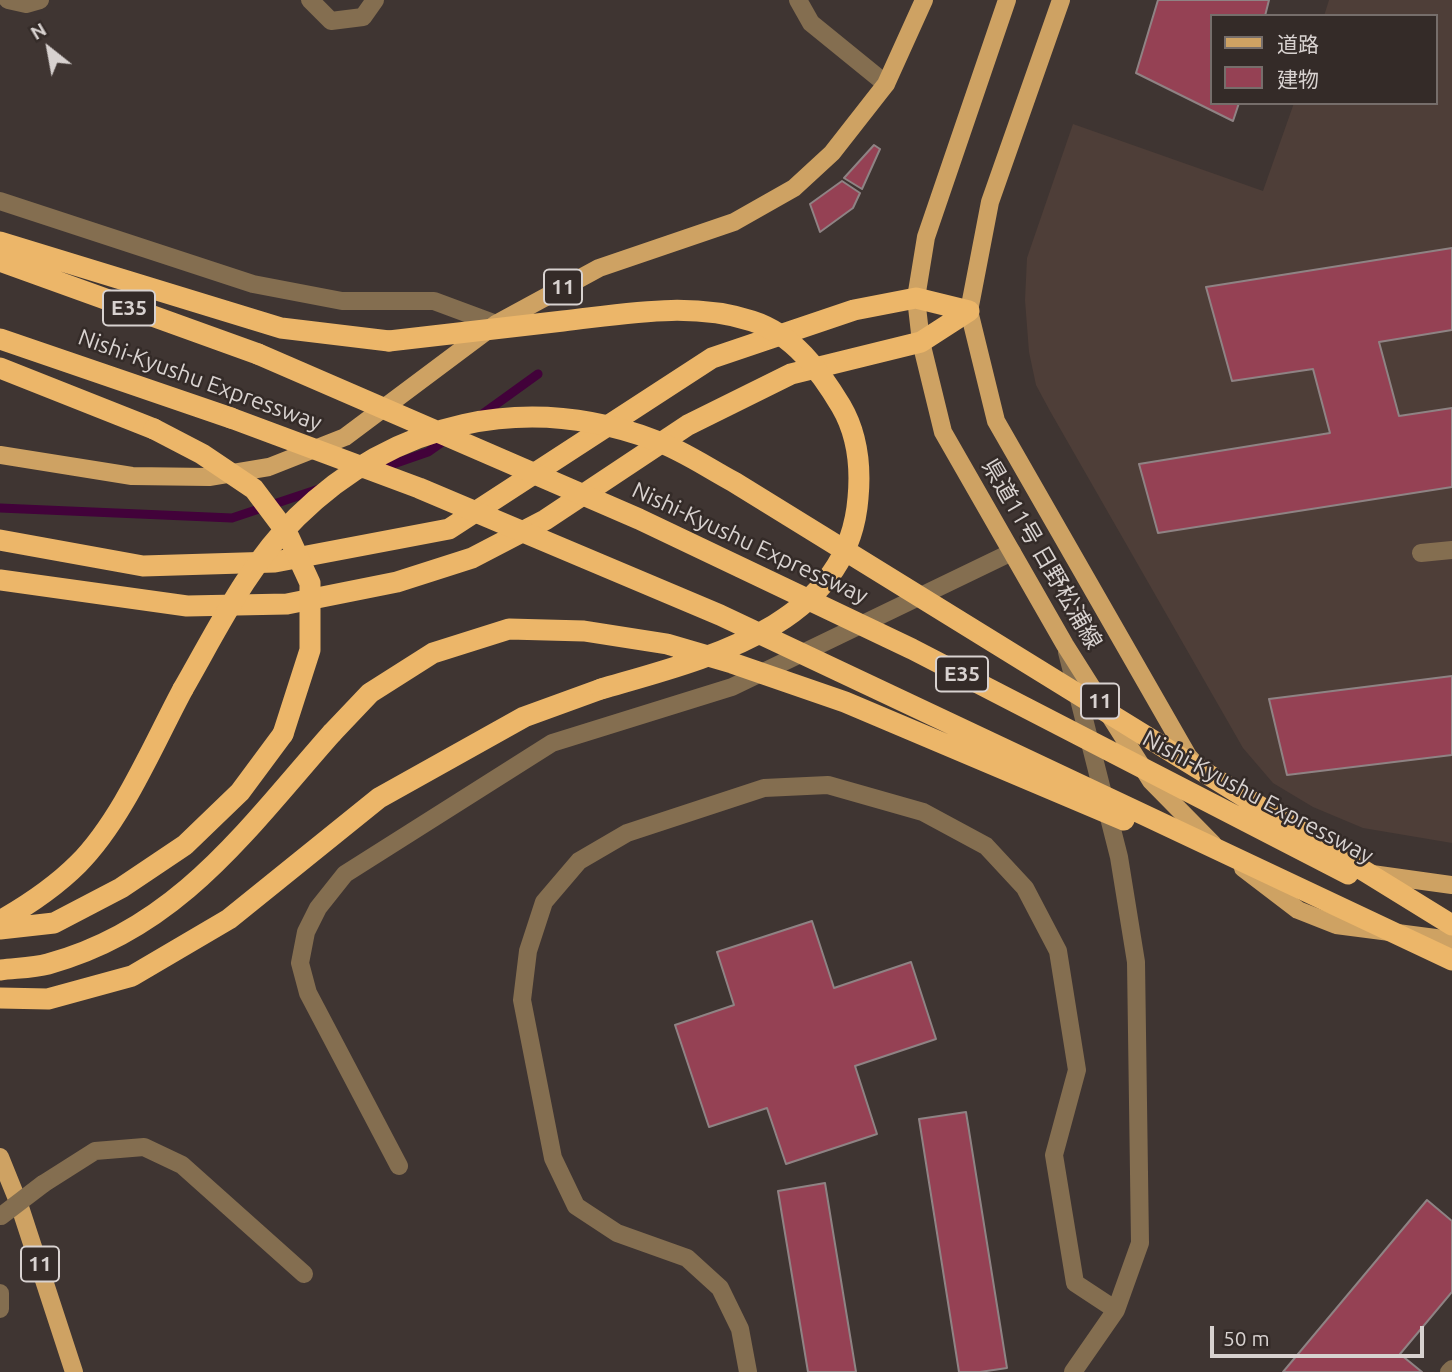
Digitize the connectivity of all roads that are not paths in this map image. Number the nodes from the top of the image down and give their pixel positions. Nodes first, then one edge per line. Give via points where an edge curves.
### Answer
1 (8, 0) edge
2 (40, 0) edge
3 (310, 0) edge
4 (375, 0) edge
5 (798, 0) edge
6 (924, 0) edge
7 (1007, 0) edge
8 (1061, 0) edge
9 (886, 83) junction
10 (0, 201) edge
11 (0, 242) edge
12 (0, 261) edge
13 (916, 298) junction
14 (969, 312) junction
15 (496, 324) junction
16 (0, 338) edge
17 (920, 342) junction
18 (0, 368) edge
19 (0, 455) edge
20 (0, 540) edge
21 (1452, 550) edge
22 (1012, 552) junction
23 (1421, 553) dead end
24 (0, 580) edge
25 (1065, 645) junction
26 (1452, 884) edge
27 (1324, 901) junction
28 (0, 921) edge
29 (1452, 927) edge
30 (0, 929) edge
31 (1452, 940) edge
32 (1452, 960) edge
33 (0, 970) edge
34 (0, 998) edge
35 (0, 1157) edge
36 (399, 1166) dead end
37 (1, 1216) edge
38 (304, 1275) dead end
39 (0, 1293) edge
40 (0, 1309) edge
41 (1116, 1310) junction
42 (74, 1372) edge
43 (748, 1372) edge
44 (1073, 1372) edge

1 - 2 street via 26,4
3 - 4 street via 331,21 363,17
5 - 9 street via 811,23
6 - 9 main road, 11
7 - 13 main road, 県道11号 日野松浦線 / 11 via 926,237
8 - 14 main road, 県道11号 日野松浦線 / 11 via 990,202
9 - 15 main road, 11 via 832,153 794,188 734,222 599,268
10 - 15 street via 253,284 342,301 434,301
11 - 34 highway, bridge via 281,328 389,341 694,309 753,321 793,344 822,374 850,421 861,466 856,521 841,561 813,597 766,631 685,666 524,717 379,798 229,919 132,976 48,999
12 - 29 highway, Nishi-Kyushu Expressway / E35, bridge via 258,354 639,519 912,649
13 - 14 highway
13 - 17 main road, 県道11号 日野松浦線 / 11
13 - 20 highway via 854,310 712,358 449,529 275,562 144,566
14 - 17 highway
14 - 26 main road, 県道11号 日野松浦線 / 11 via 996,421 1188,756 1244,815 1309,858 1345,871
15 - 19 main road, 11 via 345,437 269,467 209,477 132,476
16 - 27 highway, Nishi-Kyushu Expressway / E35, bridge via 435,494 720,615
17 - 22 main road, 県道11号 日野松浦線 / 11 via 943,432
17 - 24 highway via 791,374 688,425 545,520 472,558 397,582 287,604 187,606
18 - 30 highway, bridge via 154,429 254,489 287,533 310,583 310,650 283,734 240,792 185,845 121,888 54,922
21 - 23 street
22 - 25 main road, 県道11号 日野松浦線 / 11
22 - 36 street via 732,687 552,743 345,874 318,908 306,932 300,963 308,993
25 - 31 main road, 県道11号 日野松浦線 / 11 via 1151,781 1217,848 1267,887 1298,910 1336,925
25 - 41 street via 1119,856 1136,962 1140,1243
27 - 32 highway, Nishi-Kyushu Expressway / E35, bridge
27 - 33 highway, bridge via 845,702 732,663 667,644 584,631 509,629 433,653 370,693 206,876 168,907 110,942 46,964
28 - 29 highway, bridge via 33,902 79,864 114,816 244,583 295,518 343,477 419,436 473,421 529,415 594,422 656,440 734,482
35 - 42 main road, 11
37 - 38 street, bridge via 94,1151 144,1147 182,1165
39 - 40 street
41 - 43 street via 1075,1283 1054,1155 1077,1070 1058,951 1025,888 986,846 923,812 828,785 764,788 626,833 579,862 544,901 528,951 522,1000 552,1158 576,1206 617,1233 687,1258 720,1288 740,1329
41 - 44 street

